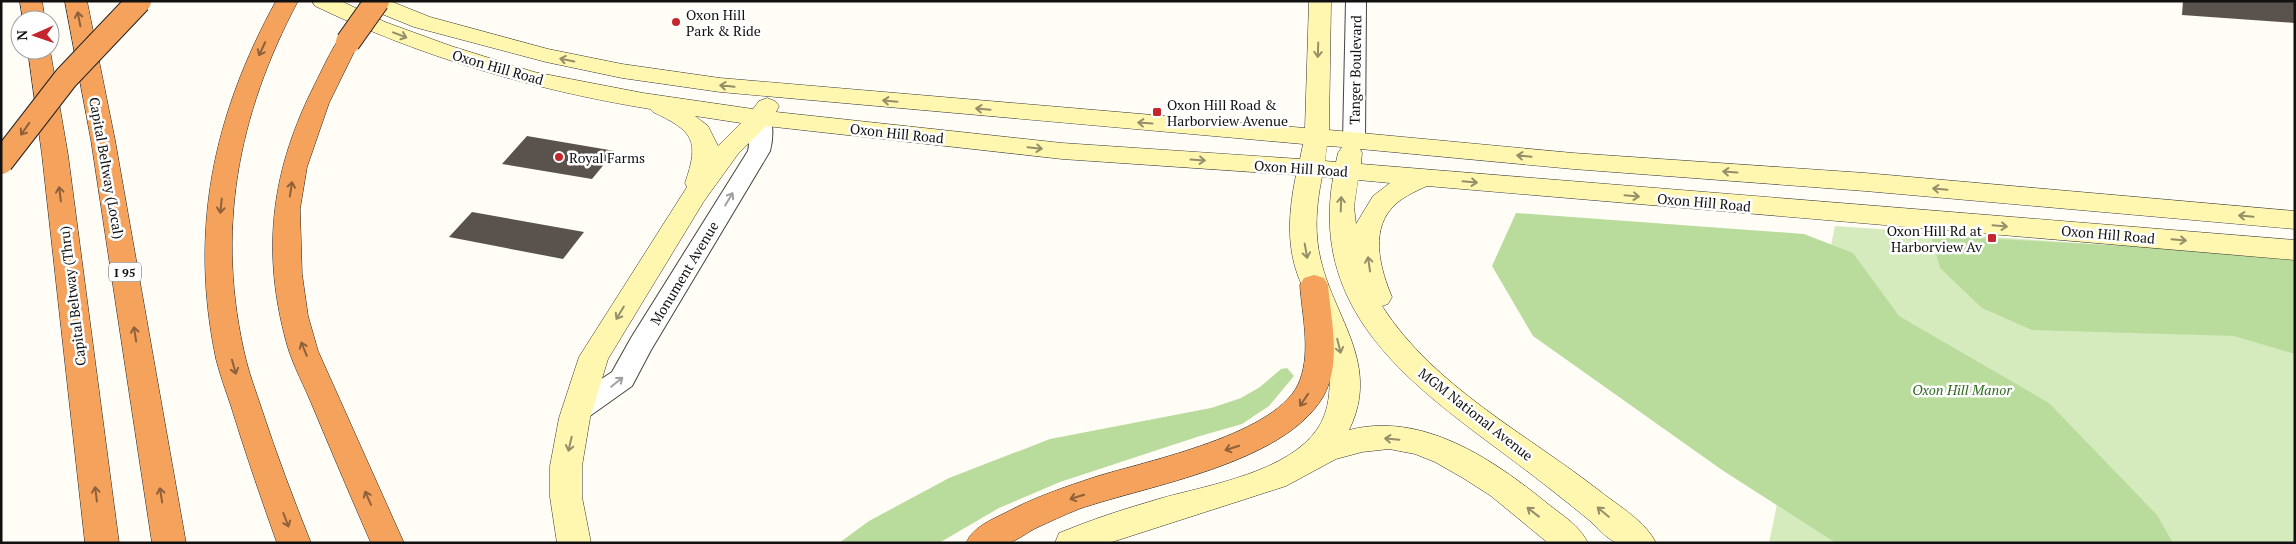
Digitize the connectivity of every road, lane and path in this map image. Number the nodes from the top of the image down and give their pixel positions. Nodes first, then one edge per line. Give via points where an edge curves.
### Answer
1 (76, 1) edge
2 (139, 1) edge
3 (323, 1) edge
4 (370, 1) edge
5 (377, 1) edge
6 (1320, 1) edge
7 (1356, 1) edge
8 (286, 4) edge
9 (40, 60) edge
10 (775, 91) junction
11 (643, 100) junction
12 (760, 118) junction
13 (1316, 136) junction
14 (1354, 140) junction
15 (1, 162) edge
16 (1311, 168) junction
17 (1345, 171) junction
18 (1422, 178) junction
19 (695, 195) junction
20 (2295, 220) edge
21 (2295, 250) edge
22 (1314, 285) junction
23 (1405, 358) junction
24 (578, 410) junction
25 (1315, 454) junction
26 (102, 543) edge
27 (169, 543) edge
28 (294, 543) edge
29 (388, 543) edge
30 (574, 543) edge
31 (982, 543) edge
32 (1071, 543) edge
33 (1572, 543) edge
34 (1640, 543) edge

27 -> 1 highway, Capital Beltway (Local) / I 95 via 103,140
2 -> 15 highway, bridge via 74,67
3 -> 11 main road, Oxon Hill Road via 377,26 484,65 553,83
10 -> 4 main road, Oxon Hill Road via 661,78 563,59 422,22
29 -> 5 highway, bridge via 300,338 288,276 286,222 294,169 323,88 348,42
6 -> 13 main road
7 - 14 street, Tanger Boulevard
8 -> 28 highway via 261,51 240,107 225,167 218,235 221,294 232,361 261,454
26 -> 9 highway, Capital Beltway (Thru)
10 - 12 main road
13 -> 10 main road, Oxon Hill Road
11 - 12 main road, Oxon Hill Road
11 - 19 main road via 672,112 692,126 705,141 704,165
12 -> 16 main road, Oxon Hill Road via 1062,151
12 - 19 main road via 729,148
24 -> 12 street, Monument Avenue via 622,379 759,151
13 - 14 main road, Oxon Hill Road
13 - 16 main road
14 - 17 main road, MGM National Avenue
20 -> 14 main road, Oxon Hill Road
16 - 17 main road, Oxon Hill Road
16 -> 22 main road via 1305,194 1303,235
17 - 18 main road, Oxon Hill Road
23 -> 17 main road, MGM National Avenue via 1369,315 1351,272 1342,233 1340,205
18 -> 21 main road, Oxon Hill Road
23 -> 18 main road via 1372,284 1366,236 1370,220 1382,202
19 -> 24 main road via 594,357
22 -> 25 main road via 1336,333 1344,385 1342,405 1330,435
22 -> 31 highway via 1319,368 1312,390 1299,408 1276,427 1241,445 1070,499 1008,526
34 -> 23 main road, MGM National Avenue via 1574,488 1451,398
24 -> 30 main road via 567,455 565,482
25 - 32 main road via 1286,472 1252,485 1108,527
33 -> 25 main road via 1490,479 1453,455 1427,445 1393,438 1363,438

